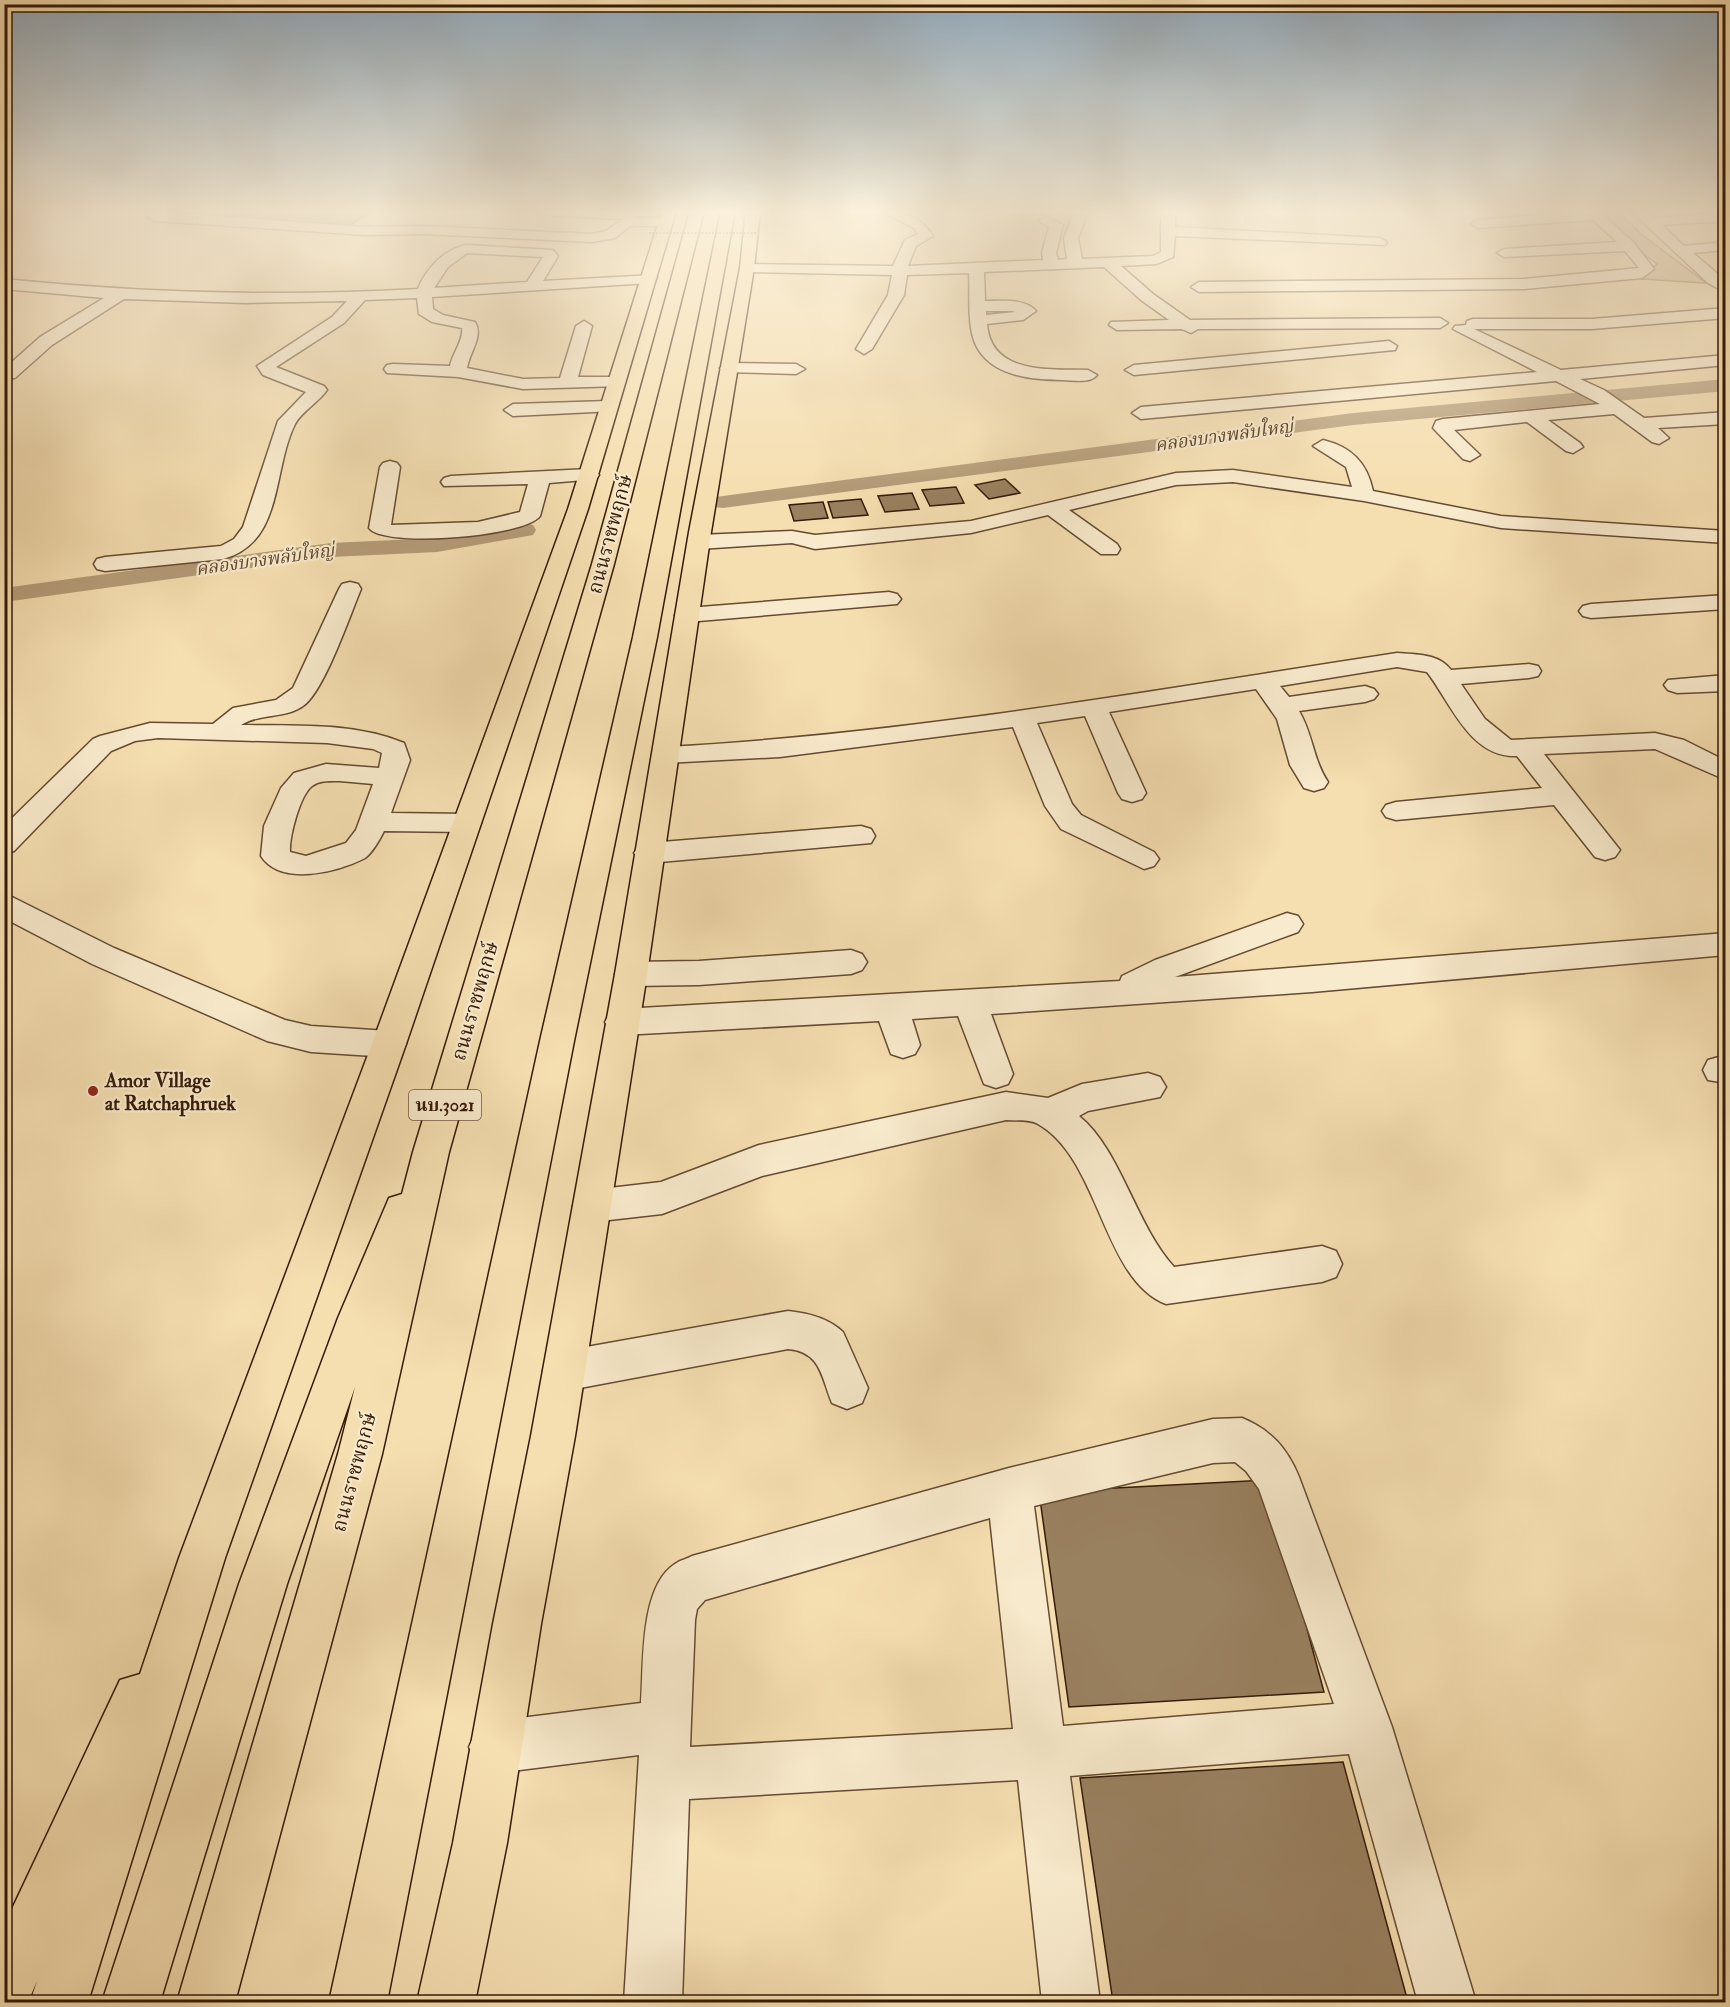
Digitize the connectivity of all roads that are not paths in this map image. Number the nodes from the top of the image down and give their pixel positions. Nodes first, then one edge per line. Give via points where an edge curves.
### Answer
1 (104, 305) edge
2 (300, 305) edge
3 (352, 305) edge
4 (425, 305) edge
5 (641, 305) edge
6 (653, 305) edge
7 (730, 305) edge
8 (739, 305) edge
9 (890, 305) edge
10 (978, 305) edge
11 (1160, 305) edge
12 (1177, 305) edge
13 (1433, 305) edge
14 (1440, 313) junction
15 (1725, 314) edge
16 (284, 315) dead end
17 (1187, 324) junction
18 (1117, 325) dead end
19 (584, 326) dead end
20 (1467, 327) junction
21 (1205, 331) junction
22 (1389, 346) dead end
23 (864, 349) dead end
24 (1725, 360) edge
25 (1216, 363) junction
26 (729, 368) junction
27 (393, 369) dead end
28 (796, 369) dead end
29 (1134, 369) dead end
30 (458, 372) junction
31 (9, 374) dead end
32 (1088, 375) dead end
33 (1555, 375) junction
34 (567, 384) junction
35 (612, 395) junction
36 (1233, 405) junction
37 (1619, 408) junction
38 (513, 410) dead end
39 (1141, 413) dead end
40 (1530, 416) junction
41 (1725, 418) edge
42 (1640, 424) junction
43 (1659, 438) dead end
44 (1323, 446) dead end
45 (1573, 447) dead end
46 (1470, 455) dead end
47 (390, 466) dead end
48 (680, 466) junction
49 (590, 471) junction
50 (540, 478) junction
51 (451, 482) dead end
52 (1364, 495) junction
53 (1053, 509) junction
54 (1725, 537) edge
55 (699, 543) junction
56 (1109, 549) dead end
57 (105, 564) dead end
58 (603, 564) junction
59 (350, 589) dead end
60 (889, 599) dead end
61 (1725, 603) edge
62 (1590, 611) dead end
63 (687, 615) junction
64 (1529, 671) dead end
65 (1446, 678) junction
66 (1262, 681) junction
67 (1725, 683) edge
68 (1677, 685) dead end
69 (1365, 694) dead end
70 (1282, 706) junction
71 (1094, 707) junction
72 (1022, 718) junction
73 (221, 731) junction
74 (1524, 747) junction
75 (665, 755) junction
76 (1725, 772) edge
77 (389, 778) junction
78 (1314, 782) dead end
79 (1132, 793) dead end
80 (1562, 795) junction
81 (1396, 811) dead end
82 (373, 822) junction
83 (467, 823) junction
84 (861, 836) dead end
85 (4, 843) edge
86 (1605, 850) dead end
87 (649, 853) junction
88 (1144, 859) dead end
89 (4, 904) edge
90 (1287, 924) dead end
91 (1725, 944) edge
92 (851, 962) dead end
93 (631, 974) junction
94 (1119, 993) junction
95 (970, 1003) junction
96 (892, 1008) junction
97 (622, 1022) junction
98 (389, 1044) junction
99 (903, 1045) dead end
100 (996, 1074) dead end
101 (1148, 1087) dead end
102 (1050, 1113) junction
103 (431, 1152) junction
104 (591, 1206) junction
105 (1322, 1264) dead end
106 (564, 1371) junction
107 (847, 1388) dead end
108 (1009, 1490) junction
109 (202, 1557) junction
110 (667, 1724) junction
111 (1367, 1727) junction
112 (495, 1747) junction
113 (1041, 1753) junction
114 (664, 1774) junction
115 (480, 1843) junction
116 (4, 1990) edge
117 (59, 2002) edge
118 (131, 2002) edge
119 (206, 2002) edge
120 (358, 2002) edge
121 (446, 2002) edge
122 (466, 2002) edge
123 (653, 2002) edge
124 (1071, 2002) edge
125 (1447, 2002) edge

1 - 31 street via 46,341
2 - 16 street
3 - 57 street via 338,320 266,366 268,371 318,390 287,421 254,527 245,541 223,552
4 - 30 street via 430,315 469,325 471,333 460,356
5 - 35 main road, ถนนราชพฤกษ์
6 - 58 main road, ถนนราชพฤกษ์ / นบ.3021
7 - 48 main road
8 - 26 main road
9 - 23 street
10 - 32 street via 979,332 984,344 1007,368 1020,373
11 - 17 street
12 - 21 street
13 - 14 street
14 - 20 street
14 - 21 street
15 - 20 street via 1592,324
17 - 18 street
17 - 21 street
19 - 34 street
20 - 33 street
21 - 25 street
22 - 25 street
24 - 33 street
25 - 29 street
25 - 36 street
26 - 28 street
26 - 55 main road
27 - 30 street
30 - 34 street via 523,384
33 - 36 street
33 - 37 street
34 - 35 street
35 - 38 street
35 - 49 main road, ถนนราชพฤกษ์
36 - 39 street
37 - 40 street
37 - 42 street
40 - 45 street
40 - 46 street via 1443,424 1442,428
41 - 42 street
42 - 43 street
44 - 52 street via 1356,464
47 - 50 street via 380,528 390,531 516,522 529,516
48 - 55 main road
48 - 120 main road via 556,1041
49 - 50 street
49 - 58 main road
49 - 83 main road, ถนนราชพฤกษ์
50 - 51 street
52 - 53 street via 1233,476 1205,476 1176,479
52 - 54 street via 1501,522
53 - 55 street via 971,527 815,542 796,549
53 - 56 street
55 - 63 main road
58 - 103 main road, ถนนราชพฤกษ์ / นบ.3021
59 - 73 street via 297,701 237,713
60 - 63 street
61 - 62 street
63 - 75 main road
64 - 65 street
65 - 66 street via 1427,663 1397,660
65 - 74 street via 1490,741 1507,748
66 - 70 street
66 - 71 street
67 - 68 street
69 - 70 street
70 - 78 street via 1296,733 1304,770
71 - 72 street
71 - 79 street
72 - 75 street via 780,749
72 - 88 street via 1059,806 1071,822
73 - 77 street via 379,741 396,749
73 - 85 street via 158,730 119,736 102,745
74 - 76 street via 1655,741 1675,746
74 - 80 street
75 - 87 main road
77 - 82 street
77 - 82 street via 338,772 306,778 296,786 273,838 276,856 286,863 307,866 337,857 356,850
80 - 81 street
80 - 86 street
82 - 83 street
83 - 98 main road, ถนนราชพฤกษ์
84 - 87 street
87 - 93 main road
89 - 98 street via 104,956 279,1032 311,1040
90 - 94 street via 1166,968
91 - 94 street via 1503,965
92 - 93 street
93 - 97 main road
94 - 95 street
95 - 96 street
95 - 100 street
96 - 97 street
96 - 99 street
97 - 104 main road
98 - 109 main road, ถนนราชพฤกษ์
101 - 102 street via 1082,1098
102 - 104 street via 1032,1107 1006,1106 759,1161 662,1198
102 - 105 street via 1086,1151 1143,1260 1166,1286
103 - 118 main road via 397,1220 362,1307 262,1584
103 - 119 main road, ถนนราชพฤกษ์ / นบ.3021 via 360,1454
104 - 106 main road
106 - 107 street via 788,1330 809,1330 822,1339 837,1359
106 - 112 main road
108 - 110 street via 692,1580 672,1602
108 - 111 street via 1213,1441 1242,1440 1262,1455 1277,1477
108 - 113 street
109 - 116 main road
109 - 117 main road
110 - 112 street via 608,1735
110 - 114 street
111 - 113 street
111 - 125 street
112 - 115 main road
113 - 114 street
113 - 124 street
114 - 123 street
115 - 121 main road
115 - 122 main road

